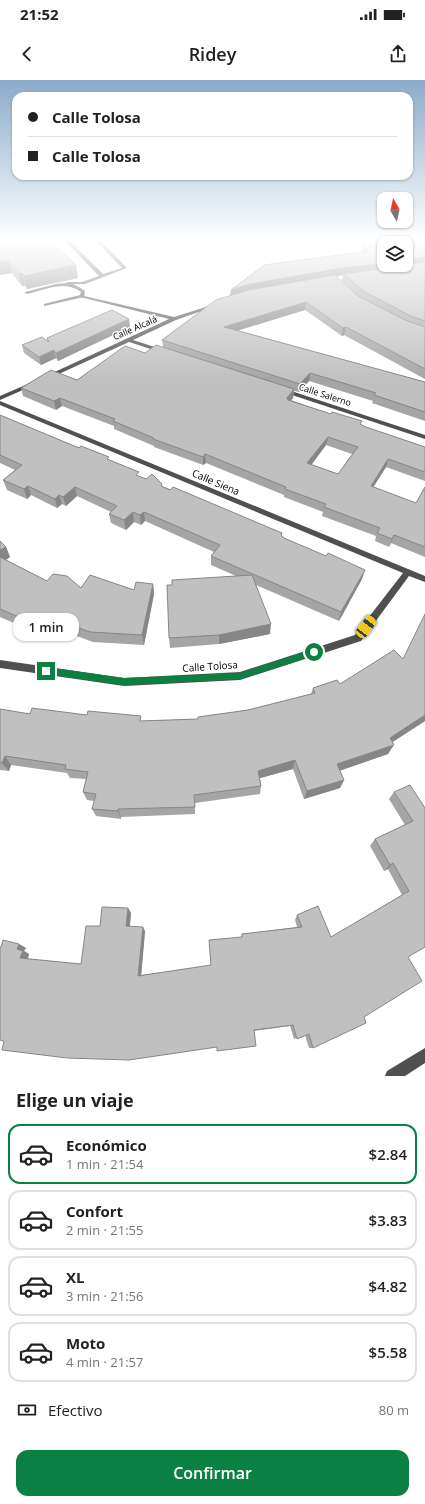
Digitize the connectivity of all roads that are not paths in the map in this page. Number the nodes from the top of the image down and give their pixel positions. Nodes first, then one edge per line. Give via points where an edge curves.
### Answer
1 (57, 286) edge
2 (69, 286) edge
3 (78, 286) edge
4 (27, 293) dead end
5 (82, 296) junction
6 (46, 305) dead end
7 (217, 305) edge
8 (174, 319) junction
9 (128, 340) junction
10 (166, 352) edge
11 (43, 379) edge
12 (36, 382) edge
13 (277, 388) edge
14 (0, 398) edge
15 (0, 403) edge
16 (425, 437) edge
17 (408, 572) junction
18 (425, 579) edge
19 (0, 664) edge
20 (425, 1055) edge
21 (392, 1076) edge

1 - 4 street
2 - 5 street via 75,295
3 - 5 street via 83,292
5 - 6 street
5 - 8 street
7 - 8 street, Calle Alcalá
8 - 9 street, Calle Alcalá
9 - 10 street
9 - 11 street, Calle Alcalá
12 - 14 street
13 - 16 street, Calle Salerno
15 - 17 street, Calle Siena
17 - 18 street, Calle Siena
17 - 19 street, Calle Tolosa via 358,638 240,676 124,682
20 - 21 street

